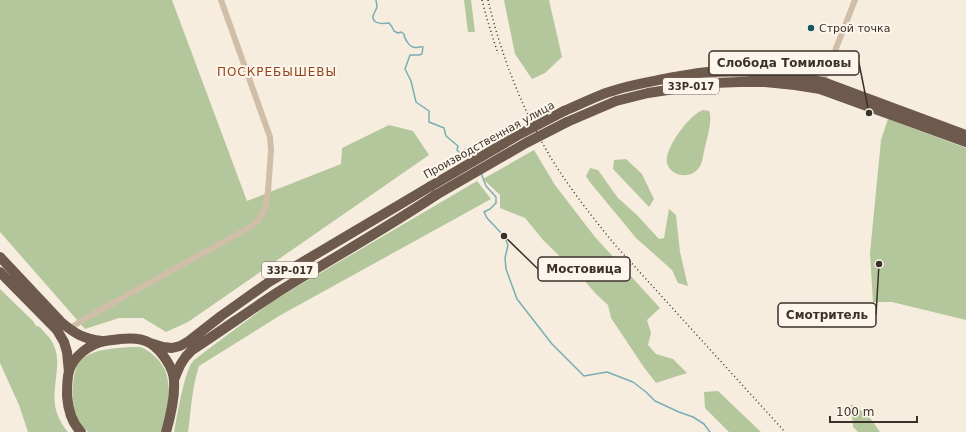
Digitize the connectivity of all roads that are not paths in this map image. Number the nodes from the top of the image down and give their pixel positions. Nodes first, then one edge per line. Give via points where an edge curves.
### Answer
1 (221, 0) edge
2 (855, 0) edge
3 (822, 86) junction
4 (966, 135) edge
5 (966, 142) edge
6 (0, 257) edge
7 (0, 272) edge
8 (69, 329) junction
9 (104, 341) junction
10 (150, 343) junction
11 (69, 372) junction
12 (174, 380) junction
13 (81, 432) edge
14 (166, 432) edge

1 - 8 street via 270,137 268,192 262,215 252,226
2 - 3 street
3 - 4 highway, Производственная улица / 33Р-017
3 - 5 highway, Производственная улица / 33Р-017
3 - 10 highway, Производственная улица / 33Р-017, bridge via 814,79 791,76 707,72 641,83 609,92 564,111 520,134 431,186 269,282 180,346 172,348
3 - 12 highway, Производственная улица / 33Р-017, bridge via 765,82 714,83 642,94 616,101 567,122 436,195 276,293 192,350 184,358
6 - 8 highway, 33Р-017
7 - 11 highway, 33Р-017 via 57,330 68,352
8 - 9 highway, 33Р-017 via 91,340
9 - 10 highway, 33Р-017 via 124,339
9 - 11 highway, 33Р-017 via 84,350
10 - 12 highway, 33Р-017 via 163,355 172,369
11 - 13 highway, 33Р-017 via 68,403 72,417
12 - 14 highway, 33Р-017 via 173,402

